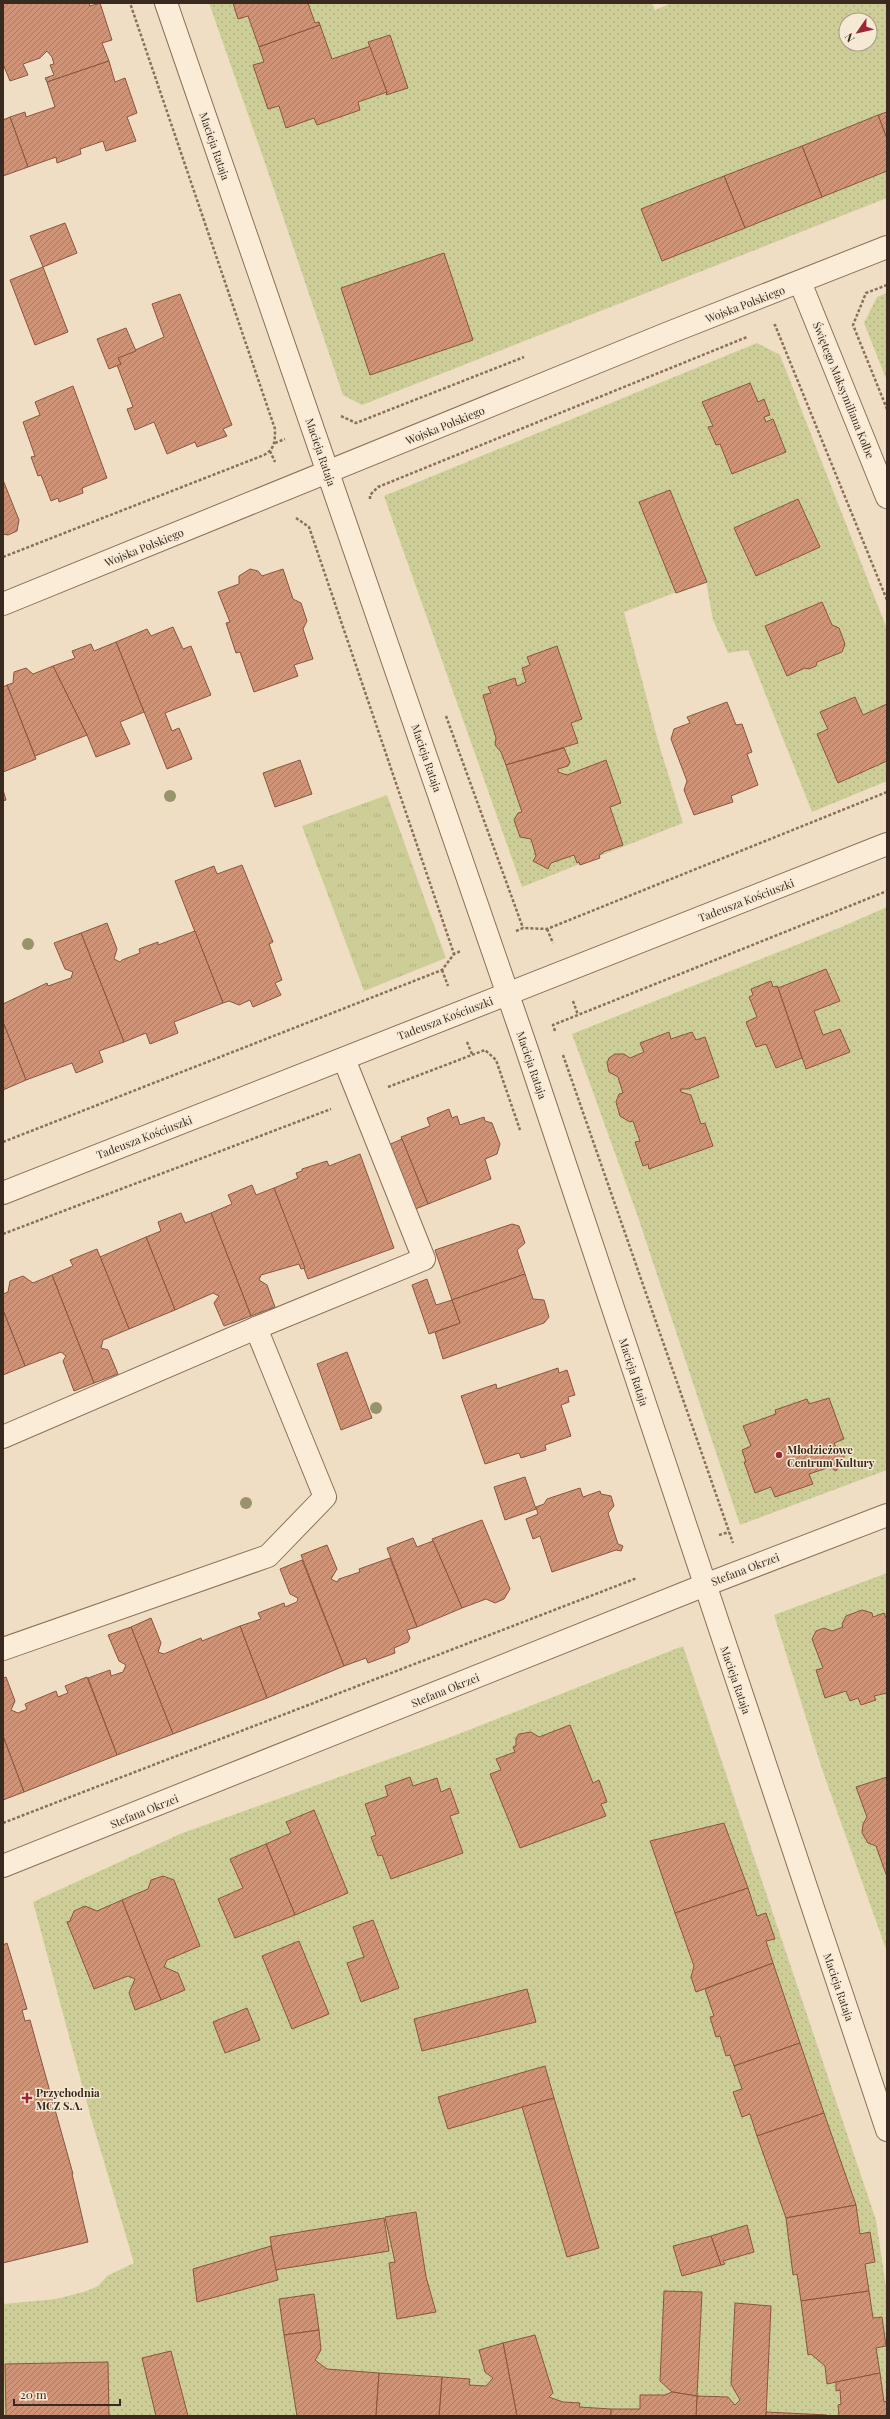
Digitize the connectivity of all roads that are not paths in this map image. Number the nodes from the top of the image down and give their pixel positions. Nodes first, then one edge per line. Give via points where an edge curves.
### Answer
1 (166, 3) edge
2 (887, 247) edge
3 (800, 282) junction
4 (328, 472) junction
5 (887, 497) edge
6 (3, 604) edge
7 (887, 844) edge
8 (508, 994) junction
9 (344, 1058) junction
10 (3, 1193) edge
11 (256, 1328) junction
12 (3, 1437) edge
13 (887, 1515) edge
14 (704, 1585) junction
15 (3, 1648) edge
16 (3, 1866) edge
17 (887, 2130) edge

1 - 4 street, Macieja Rataja
2 - 3 street, Wojska Polskiego
3 - 4 street, Wojska Polskiego
3 - 5 street, Świętego Maksymiliana Kolbe
4 - 6 street, Wojska Polskiego
4 - 8 street, Macieja Rataja
7 - 8 street, Tadeusza Kościuszki
8 - 9 street, Tadeusza Kościuszki
8 - 14 street, Macieja Rataja
9 - 10 street, Tadeusza Kościuszki
9 - 11 street via 424,1259
11 - 12 street
11 - 15 street via 324,1497 268,1556
13 - 14 street, Stefana Okrzei
14 - 16 street, Stefana Okrzei
14 - 17 street, Macieja Rataja

